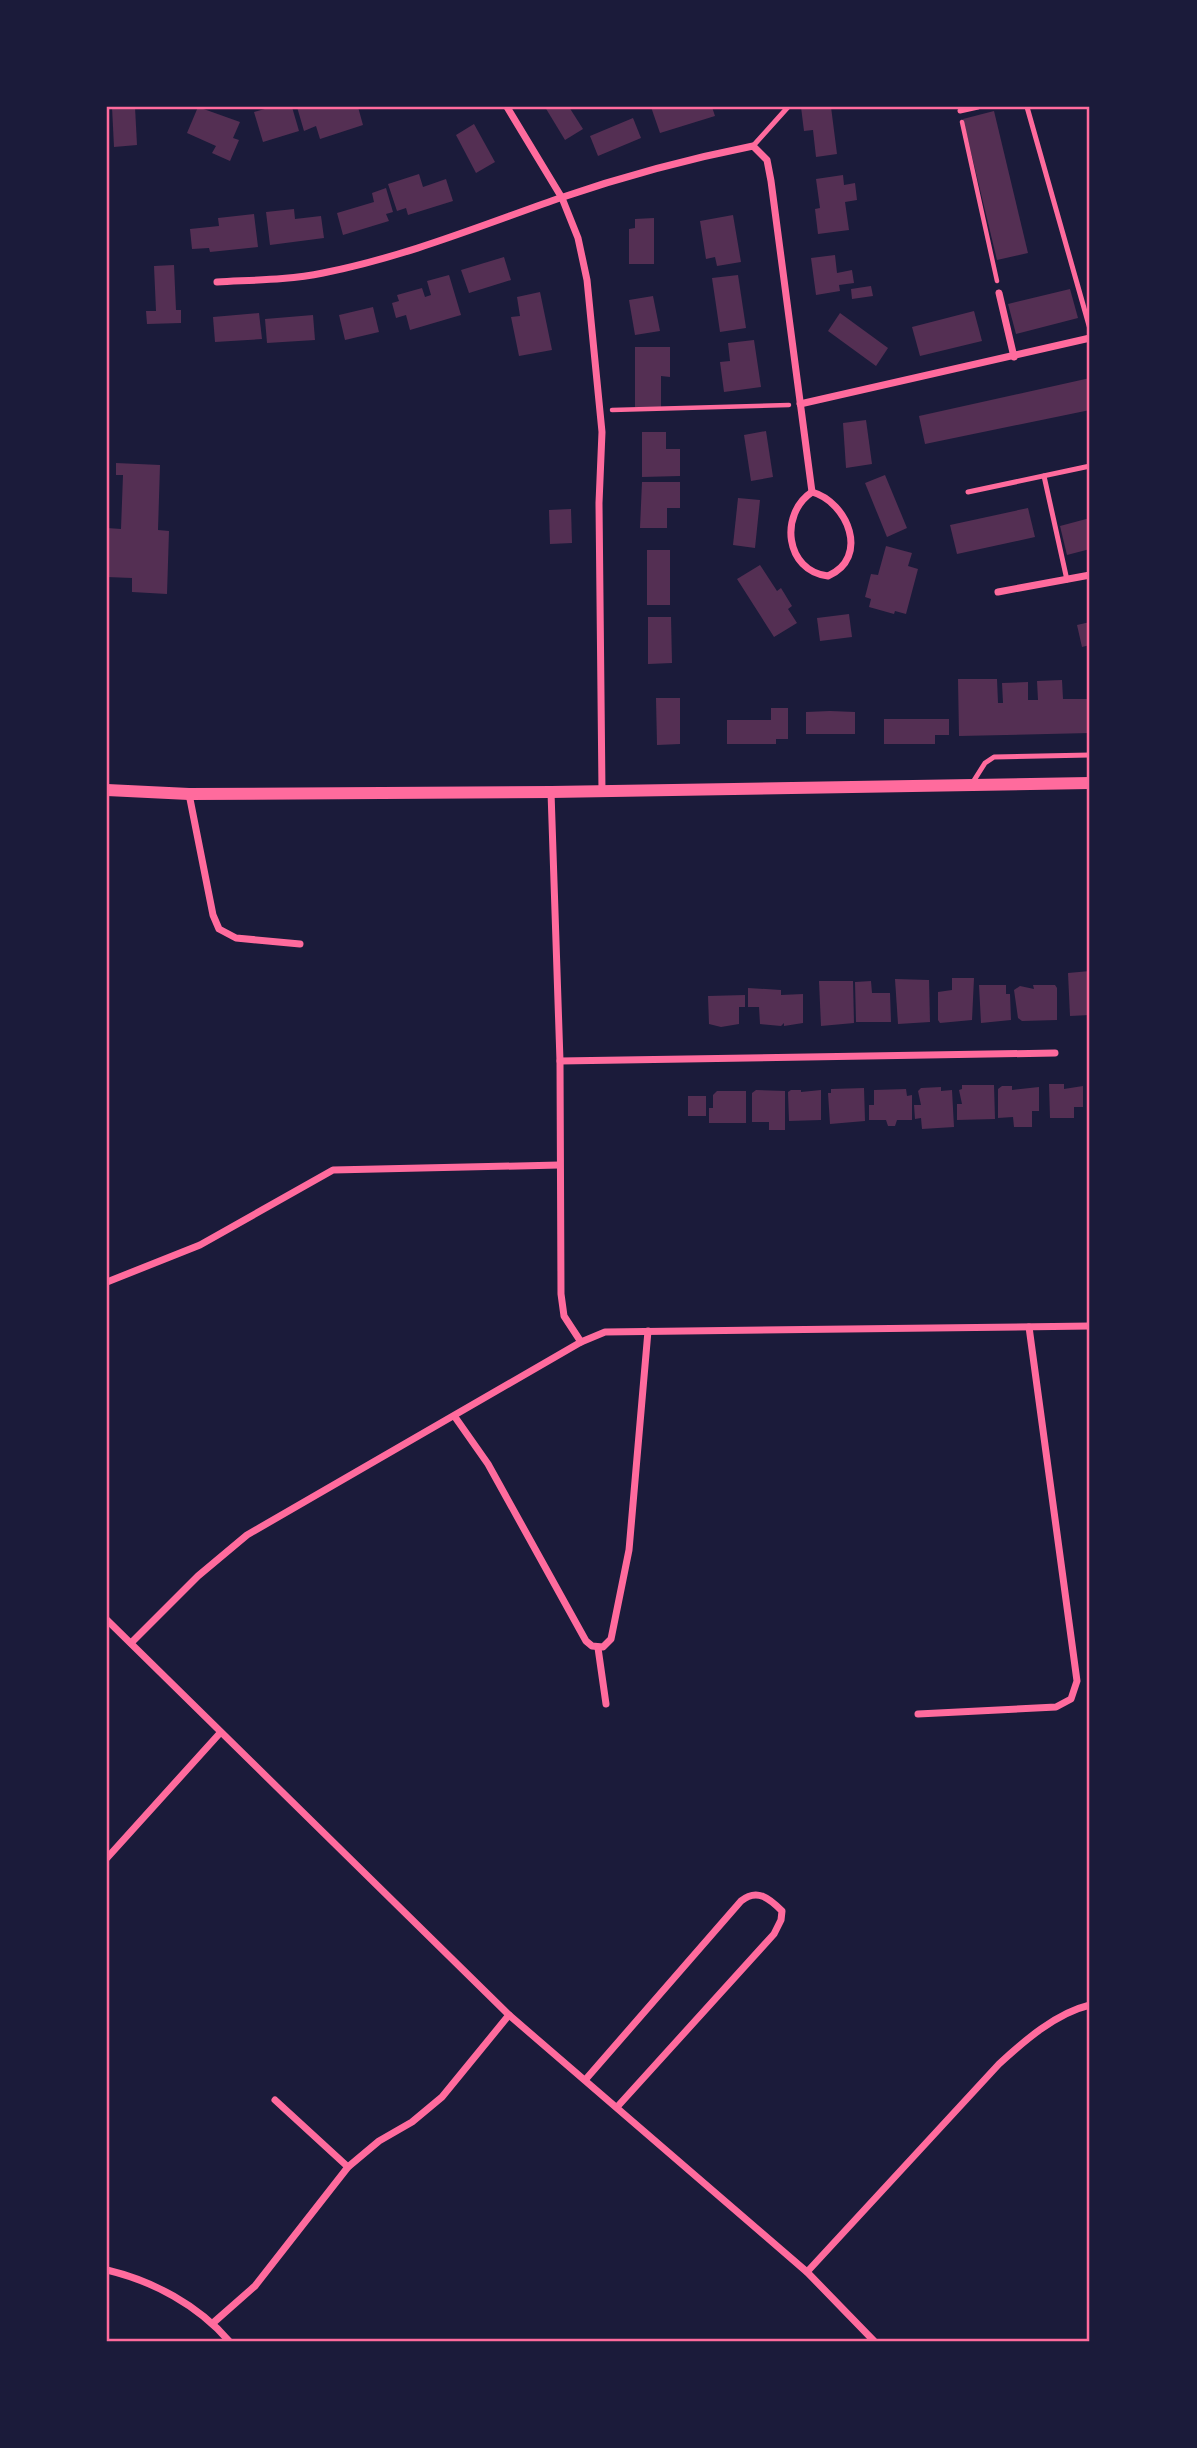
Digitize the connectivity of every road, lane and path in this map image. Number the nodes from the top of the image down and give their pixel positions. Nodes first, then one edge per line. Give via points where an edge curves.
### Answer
1 (506, 107) edge
2 (788, 107) edge
3 (978, 107) edge
4 (1027, 107) edge
5 (960, 111) joint
6 (753, 146) junction
7 (562, 198) junction
8 (217, 282) dead end
9 (999, 293) joint
10 (1090, 330) edge
11 (1090, 338) edge
12 (1014, 357) junction
13 (800, 404) junction
14 (599, 410) junction
15 (1090, 466) edge
16 (1044, 476) junction
17 (812, 492) junction
18 (968, 492) dead end
19 (1090, 575) edge
20 (1067, 580) junction
21 (998, 593) dead end
22 (1090, 755) edge
23 (1090, 783) edge
24 (971, 785) junction
25 (107, 790) edge
26 (602, 792) junction
27 (189, 793) junction
28 (551, 793) junction
29 (300, 944) dead end
30 (1055, 1054) dead end
31 (560, 1061) junction
32 (559, 1165) junction
33 (107, 1282) edge
34 (1090, 1325) edge
35 (1029, 1326) junction
36 (648, 1331) junction
37 (581, 1342) junction
38 (455, 1417) junction
39 (107, 1620) edge
40 (131, 1643) junction
41 (598, 1648) junction
42 (606, 1704) dead end
43 (918, 1714) dead end
44 (220, 1733) junction
45 (107, 1858) edge
46 (1090, 2005) edge
47 (509, 2015) junction
48 (586, 2079) junction
49 (275, 2101) dead end
50 (618, 2106) junction
51 (348, 2167) junction
52 (107, 2270) edge
53 (807, 2272) junction
54 (213, 2323) junction
55 (229, 2341) edge
56 (874, 2341) edge

1 - 7 street
2 - 6 lane
3 - 5 lane
4 - 10 lane
5 - 9 path
6 - 7 street
6 - 13 street via 767,160 771,181
7 - 8 street via 438,242 333,271
7 - 14 street via 587,279
9 - 12 street
11 - 12 street
12 - 13 street
13 - 14 path
13 - 17 street
14 - 26 street
15 - 16 lane
16 - 18 lane
16 - 20 lane
17 - 17 street via 843,514 851,535 842,567 828,576 807,571 791,543 797,506
19 - 20 street
20 - 21 street
22 - 24 lane via 993,757
23 - 24 street
24 - 26 street
25 - 27 street
26 - 28 street
27 - 28 street
27 - 29 street via 219,929 236,938
28 - 31 street
30 - 31 street
31 - 32 street
32 - 33 street via 334,1170 200,1245
32 - 37 street via 561,1294 564,1316
34 - 35 street
35 - 36 street
35 - 43 street via 1077,1681 1071,1699 1056,1707
36 - 37 street via 605,1332
36 - 41 street via 629,1550 611,1639
37 - 38 street
38 - 40 street via 247,1535
38 - 41 street via 488,1464 586,1641
39 - 40 street
40 - 44 street
41 - 42 street
44 - 45 street
44 - 47 street
46 - 53 street via 1026,2039 999,2064
47 - 48 street
47 - 51 street via 442,2097
48 - 50 street
48 - 50 street via 741,1901 750,1894 771,1900 782,1911 774,1934
49 - 51 street
50 - 53 street
51 - 54 street via 255,2286
52 - 54 street via 138,2277
53 - 56 street
54 - 55 street

